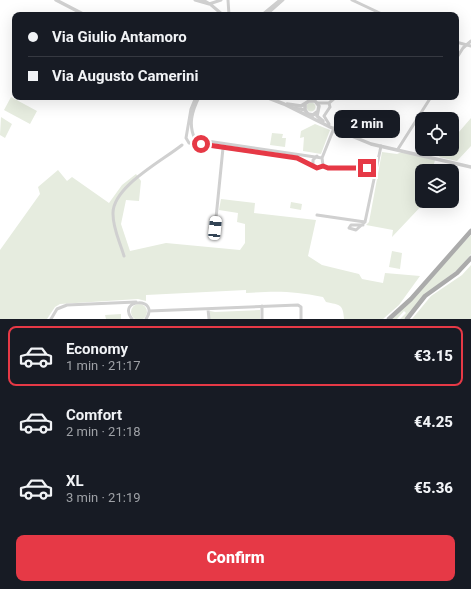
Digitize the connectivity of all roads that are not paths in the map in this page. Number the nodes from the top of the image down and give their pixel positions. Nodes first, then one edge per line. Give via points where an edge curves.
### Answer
1 (56, 0) edge
2 (195, 0) edge
3 (203, 0) edge
4 (221, 0) edge
5 (228, 0) edge
6 (280, 0) edge
7 (283, 0) edge
8 (352, 0) edge
9 (210, 4) junction
10 (79, 12) edge
11 (219, 12) edge
12 (230, 12) edge
13 (266, 12) edge
14 (269, 12) edge
15 (378, 12) edge
16 (471, 41) edge
17 (459, 43) edge
18 (467, 45) junction
19 (471, 46) edge
20 (459, 55) edge
21 (196, 100) edge
22 (196, 100) edge
23 (274, 100) edge
24 (333, 100) edge
25 (429, 100) edge
26 (306, 103) junction
27 (317, 103) junction
28 (329, 103) junction
29 (284, 104) junction
30 (289, 106) junction
31 (305, 110) junction
32 (317, 112) junction
33 (310, 115) junction
34 (319, 122) junction
35 (329, 124) junction
36 (334, 128) junction
37 (194, 136) junction
38 (186, 137) junction
39 (191, 143) junction
40 (182, 145) junction
41 (381, 146) junction
42 (223, 148) junction
43 (398, 149) junction
44 (317, 156) junction
45 (322, 158) junction
46 (313, 166) junction
47 (323, 166) junction
48 (471, 167) edge
49 (376, 170) junction
50 (317, 215) dead end
51 (346, 224) dead end
52 (364, 224) junction
53 (351, 225) junction
54 (215, 228) dead end
55 (471, 232) edge
56 (124, 256) dead end
57 (471, 258) edge
58 (136, 302) junction
59 (121, 303) junction
60 (262, 306) junction
61 (129, 309) junction
62 (208, 309) junction
63 (148, 311) junction
64 (51, 319) edge
65 (132, 319) edge
66 (146, 319) edge
67 (209, 319) edge
68 (262, 319) edge
69 (302, 319) edge
70 (389, 319) edge
71 (407, 319) edge

1 - 10 street
2 - 9 street
3 - 9 street
4 - 9 street
5 - 12 street
6 - 13 street
7 - 14 street
8 - 15 street
9 - 11 street
16 - 18 street
17 - 18 street
18 - 19 street
18 - 20 street
21 - 37 street via 191,124
22 - 38 street via 191,109
23 - 29 street
24 - 28 street
25 - 43 street
26 - 27 street via 312,100
26 - 29 street via 301,106
26 - 31 street
27 - 28 street
27 - 32 street
28 - 35 street via 330,107 324,115
29 - 30 street
30 - 31 street
30 - 34 street
31 - 33 street
32 - 33 street
32 - 35 street via 319,119
33 - 34 street
34 - 36 street
35 - 36 street
36 - 41 street
36 - 45 street
37 - 38 street via 190,134
37 - 39 street
37 - 44 street via 207,141
38 - 39 street via 187,142
38 - 40 street
39 - 40 street
39 - 42 street
40 - 56 street via 126,187 117,197 113,208 113,220
41 - 43 street
41 - 49 street
42 - 46 street via 297,158
42 - 54 street
43 - 48 street
44 - 45 street
44 - 46 street via 313,160
45 - 47 street
46 - 47 street
47 - 49 street
49 - 52 street
50 - 52 street
51 - 53 street
52 - 53 street
52 - 53 street via 356,230 348,230
55 - 70 main road via 413,297
57 - 71 main road via 457,273 427,294
58 - 59 street
58 - 61 street
58 - 63 street via 144,304
59 - 61 street
59 - 64 street via 64,306 56,311
60 - 62 street
60 - 68 street
60 - 69 street via 300,305
61 - 65 street
62 - 63 street
62 - 67 street
63 - 66 street

